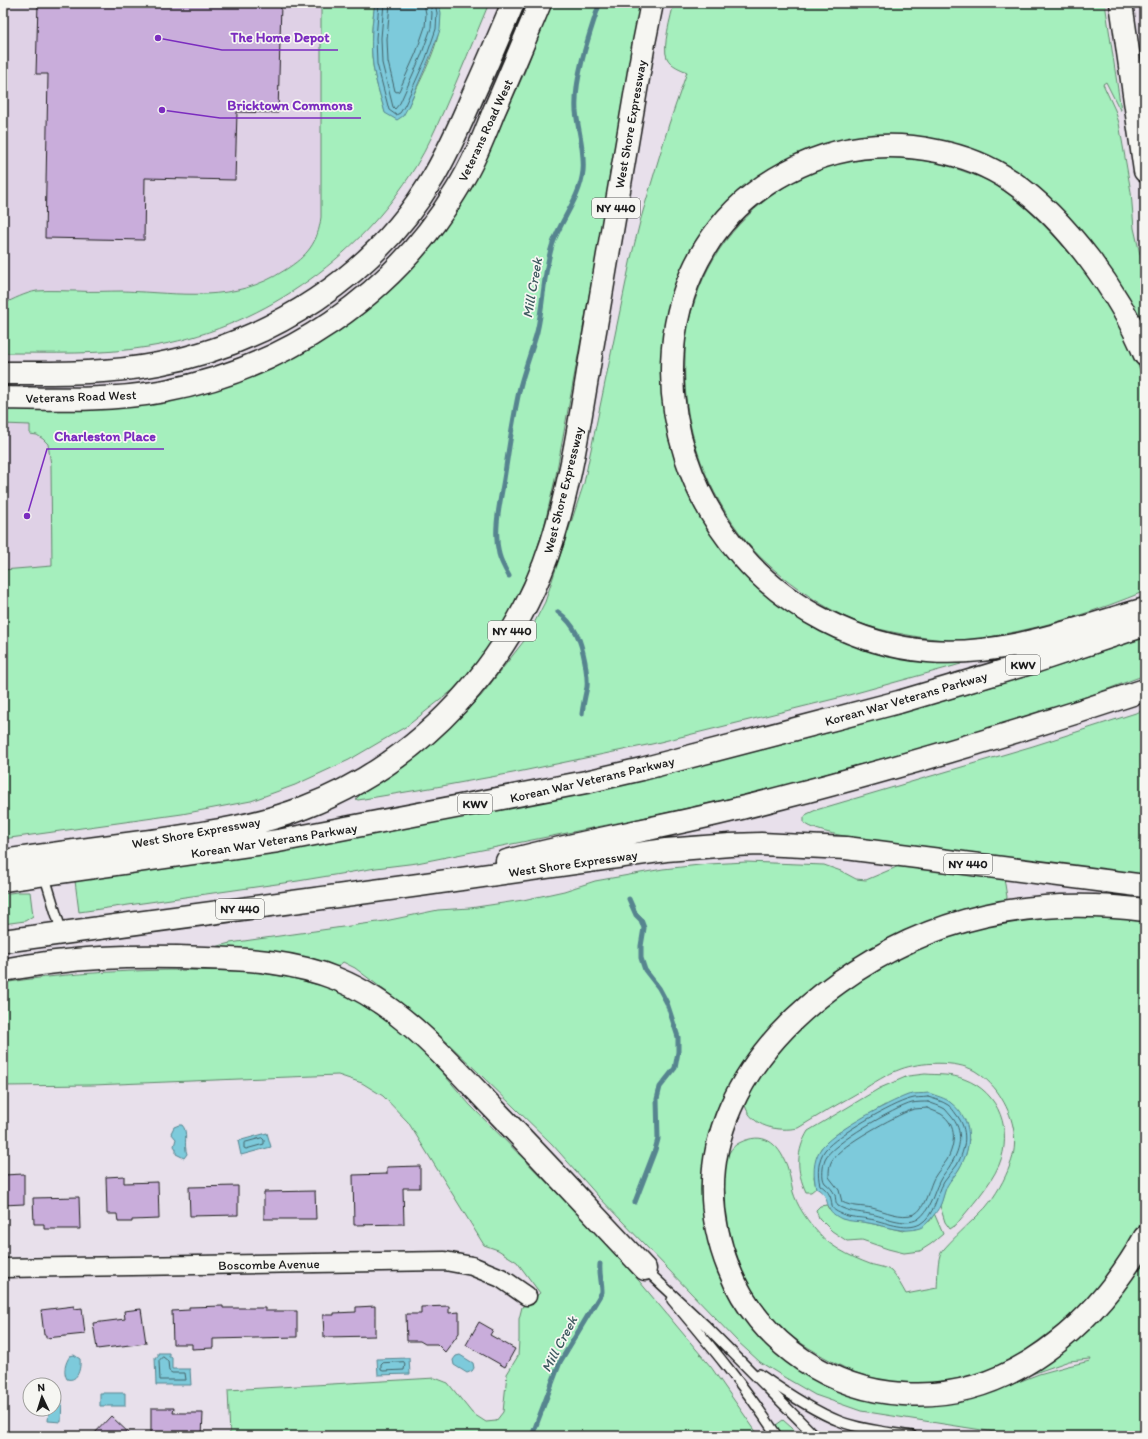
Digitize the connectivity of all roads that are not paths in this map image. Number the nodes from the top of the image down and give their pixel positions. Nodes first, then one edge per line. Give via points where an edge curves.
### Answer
1 (513, 3) edge
2 (540, 3) edge
3 (652, 3) edge
4 (1121, 3) edge
5 (1145, 171) edge
6 (1145, 355) edge
7 (3, 373) edge
8 (50, 373) junction
9 (3, 398) edge
10 (50, 399) junction
11 (1145, 609) edge
12 (1145, 625) edge
13 (1145, 690) edge
14 (3, 861) edge
15 (44, 874) junction
16 (3, 880) edge
17 (419, 885) junction
18 (1145, 886) edge
19 (1145, 910) edge
20 (62, 933) junction
21 (3, 941) edge
22 (3, 970) edge
23 (1145, 1237) edge
24 (3, 1268) edge
25 (645, 1269) junction
26 (528, 1296) dead end
27 (739, 1359) junction
28 (777, 1436) edge
29 (815, 1436) edge
30 (912, 1436) edge

1 - 8 main road, Veterans Road West via 458,130 434,177 397,228 353,271 303,308 253,335 219,349 129,369
2 - 10 main road, Veterans Road West via 474,160 456,191 419,244 346,312 291,347 232,374 164,391 96,398
3 - 14 main road, West Shore Expressway / NY 440 via 581,414 560,513 542,571 530,597 499,652 481,677 438,723 394,759 368,777 300,810 269,820 210,832
4 - 5 main road
6 - 11 main road via 1125,313 1096,269 1060,225 1027,193 989,168 967,159 926,148 880,145 838,151 799,166 761,188 730,214 705,247 688,282 676,320 671,364 674,407 683,450 699,491 711,512 736,550 757,573 780,592 821,618 862,636 905,648 967,651 1047,637
7 - 8 main road, Veterans Road West
8 - 10 main road
9 - 10 main road, Veterans Road West
12 - 15 main road, Korean War Veterans Parkway / KWV via 899,702 586,782 278,840
13 - 17 main road via 1022,730 872,774 690,821 540,852
15 - 16 main road, Korean War Veterans Parkway / KWV
15 - 20 lane
17 - 18 main road, West Shore Expressway / NY 440 via 666,850 761,844 846,848
17 - 20 main road, West Shore Expressway / NY 440
19 - 23 main road via 1074,905 1005,911 922,935 865,964 828,990 795,1019 767,1049 746,1077 730,1106 720,1133 714,1163 713,1194 716,1226 724,1257 746,1302 764,1326 788,1349 818,1369 848,1383 894,1394 927,1395 960,1391 992,1382 1024,1366 1060,1340 1101,1300 1126,1268
20 - 21 main road, West Shore Expressway / NY 440
22 - 25 main road via 86,959 180,957 270,962 309,969 337,979 358,989 400,1016 438,1052
24 - 26 street, Boscombe Avenue via 445,1261 472,1266 501,1278
25 - 27 lane
25 - 28 lane via 726,1366
27 - 29 lane
27 - 30 lane via 779,1388 840,1421 854,1426

